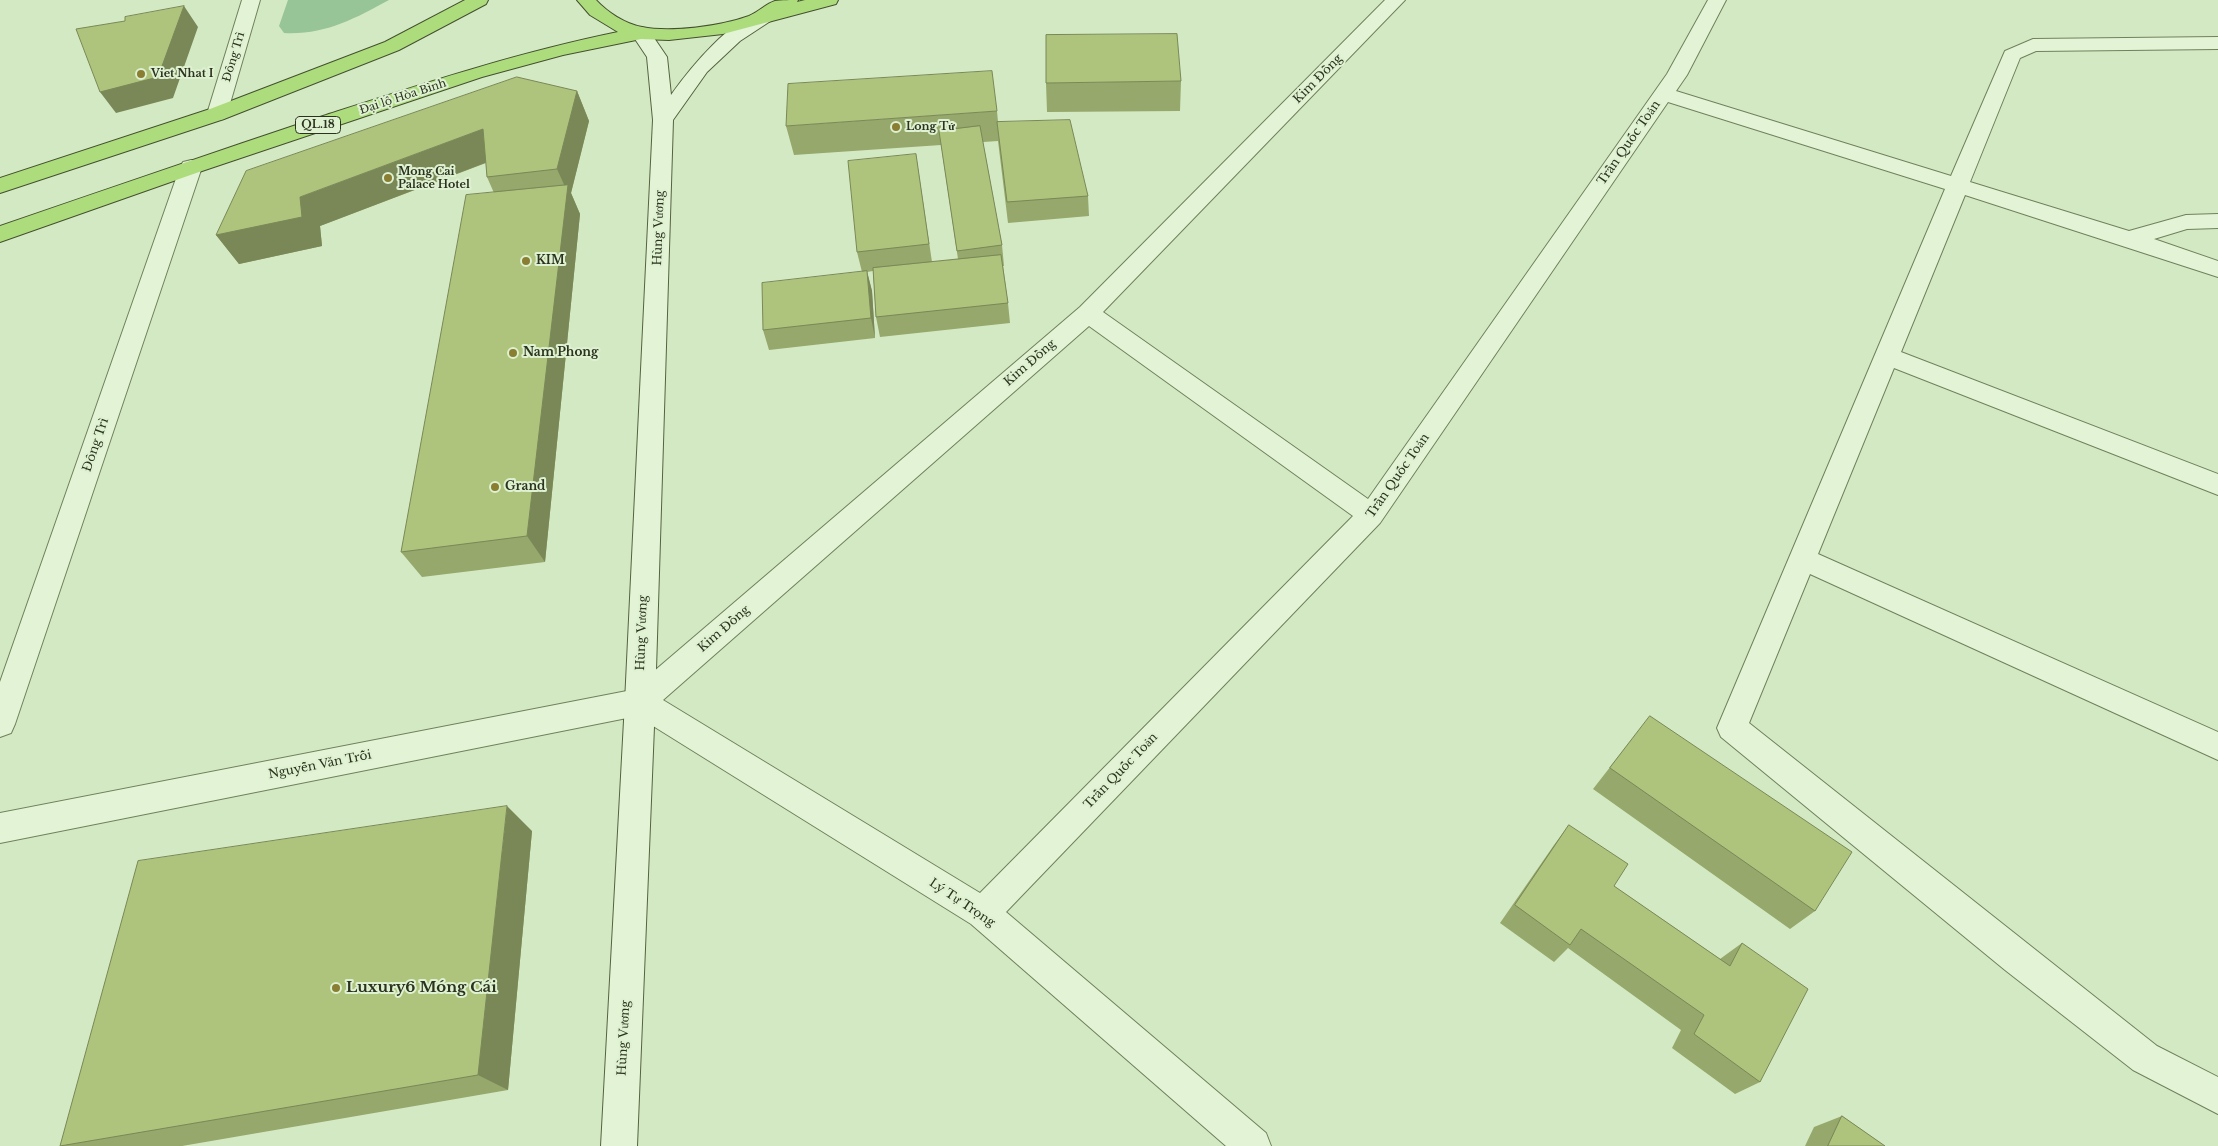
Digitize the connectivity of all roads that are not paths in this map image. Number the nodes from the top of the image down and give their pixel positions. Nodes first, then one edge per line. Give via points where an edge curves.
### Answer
1 (252, 0) edge
2 (480, 0) edge
3 (586, 0) edge
4 (789, 0) edge
5 (829, 0) edge
6 (1396, 0) edge
7 (1717, 0) edge
8 (765, 16) junction
9 (641, 33) junction
10 (2218, 43) edge
11 (1664, 94) junction
12 (217, 114) junction
13 (663, 120) junction
14 (191, 167) junction
15 (0, 186) edge
16 (1957, 187) junction
17 (2218, 221) edge
18 (0, 234) edge
19 (2130, 239) junction
20 (2218, 269) edge
21 (1088, 313) junction
22 (1887, 356) junction
23 (2218, 485) edge
24 (1371, 516) junction
25 (1803, 559) junction
26 (640, 702) junction
27 (0, 724) edge
28 (2218, 746) edge
29 (0, 828) edge
30 (983, 913) junction
31 (2218, 1096) edge
32 (619, 1146) edge
33 (1254, 1146) edge

1 - 12 street, Đông Trì
2 - 12 highway via 392,46
3 - 9 highway via 614,23
4 - 8 highway
5 - 8 highway
6 - 21 street, Kim Đồng
7 - 11 street, Trần Quốc Toản
8 - 9 highway via 707,31
8 - 13 street via 733,37 700,68
9 - 13 street, Hùng Vương via 657,57
9 - 14 highway, Đại lộ Hòa Bình / QL.18 via 475,73
10 - 16 street via 2033,45 2012,55
11 - 16 street
11 - 24 street, Trần Quốc Toản
12 - 14 highway
12 - 15 highway
13 - 26 street, Hùng Vương
14 - 18 highway, Đại lộ Hòa Bình / QL.18
14 - 27 street, Đông Trì
16 - 19 street
16 - 22 street
17 - 19 street via 2186,222
19 - 20 street
21 - 24 street
21 - 26 street, Kim Đồng
22 - 23 street
22 - 25 street
24 - 30 street, Trần Quốc Toản
25 - 28 street
25 - 31 street via 1732,728 2145,1058
26 - 29 street, Nguyễn Văn Trỗi
26 - 30 street, Lý Tự Trọng
26 - 32 street, Hùng Vương
30 - 33 street, Lý Tự Trọng

